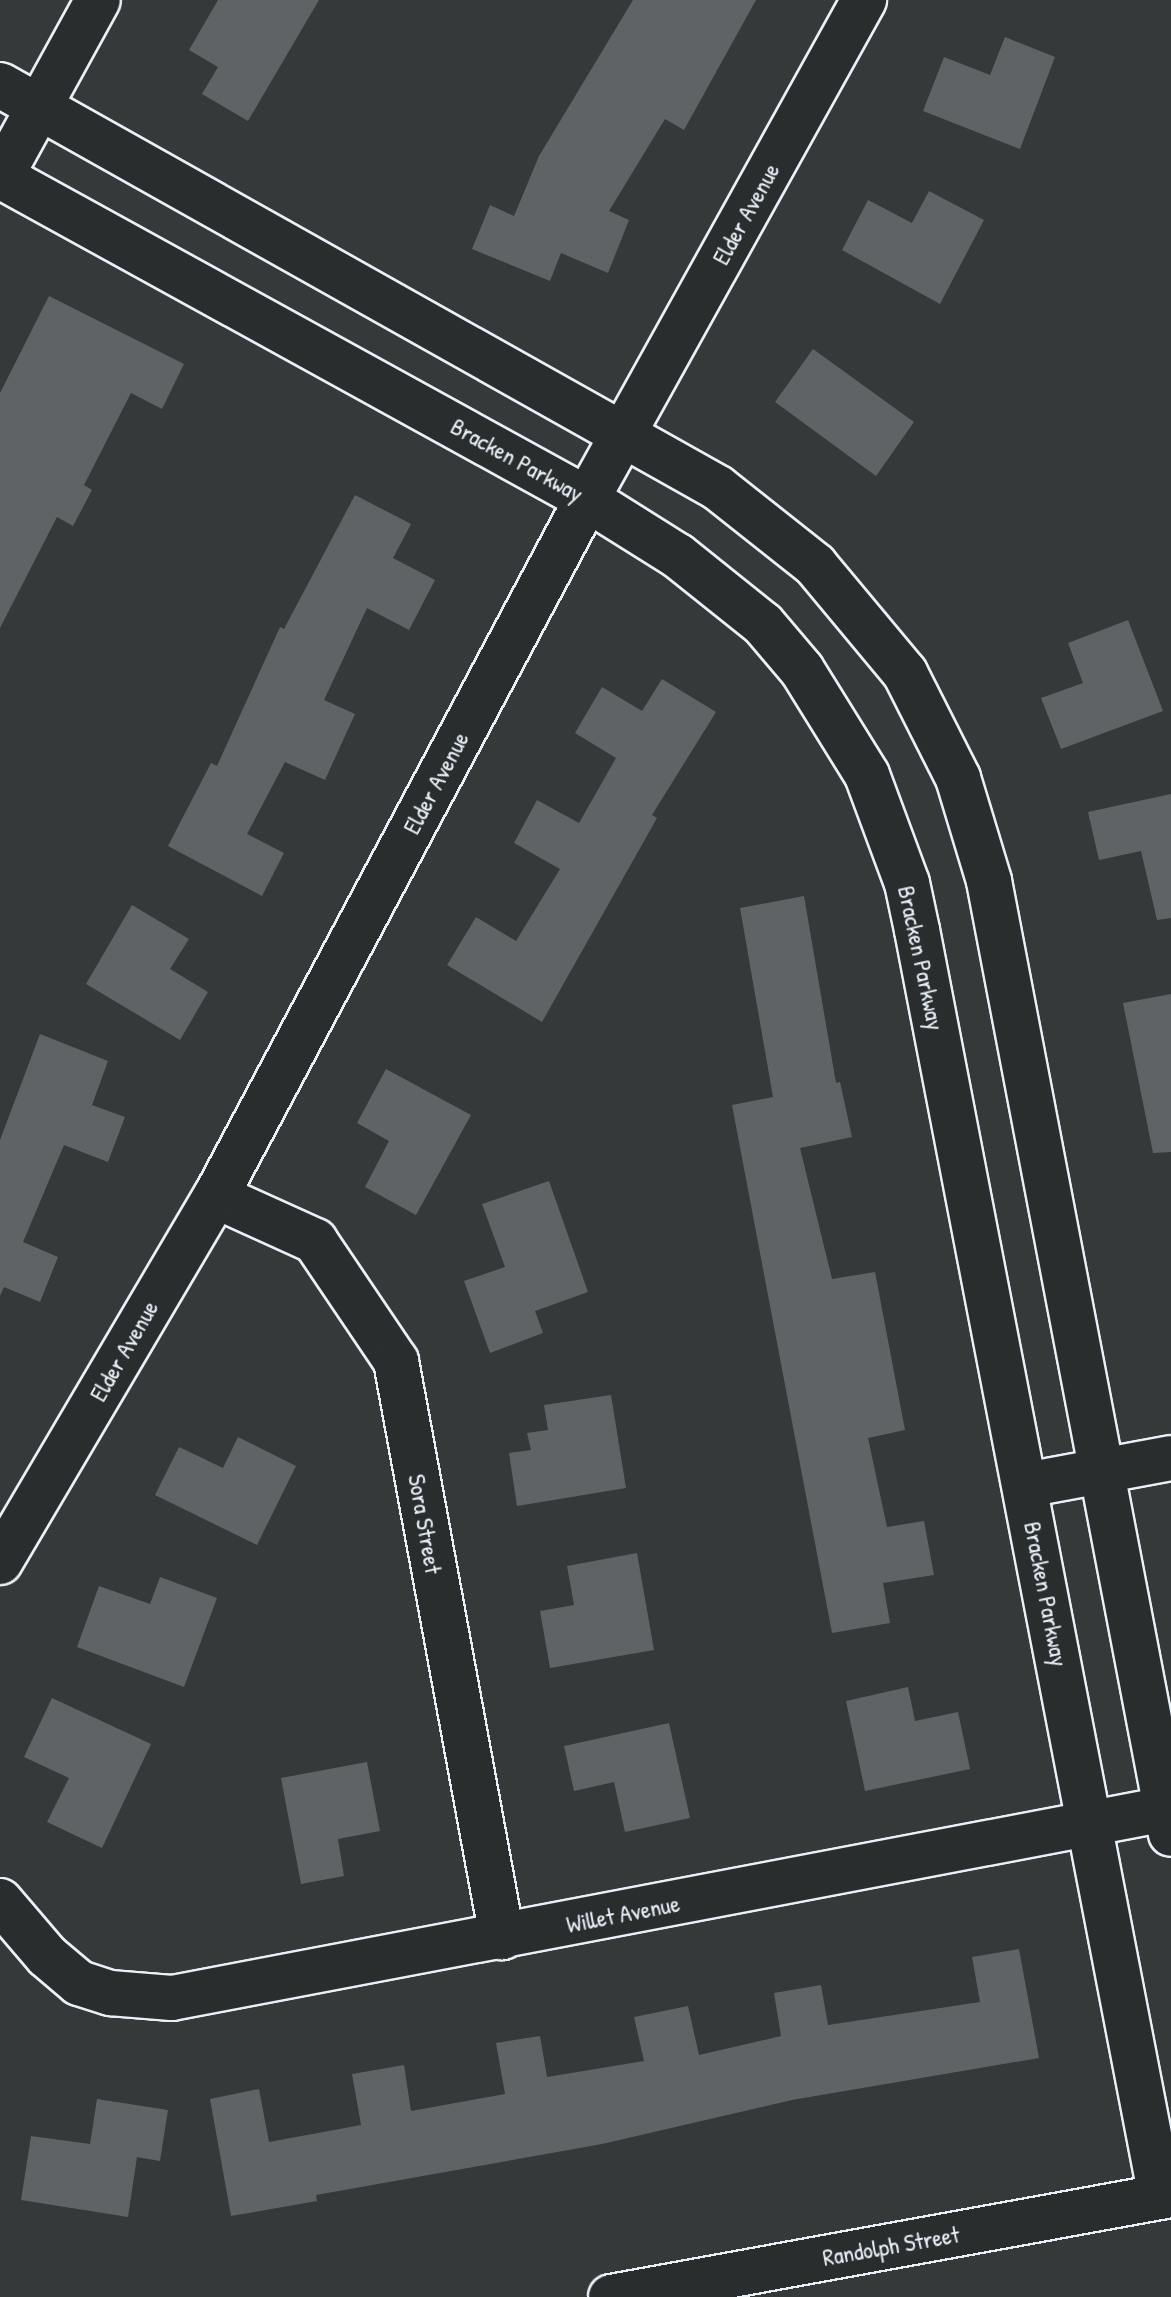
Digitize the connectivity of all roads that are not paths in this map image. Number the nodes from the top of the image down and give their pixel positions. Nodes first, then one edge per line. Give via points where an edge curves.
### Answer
1 (98, 0) edge
2 (864, 0) edge
3 (0, 85) edge
4 (38, 110) junction
5 (0, 177) edge
6 (625, 432) junction
7 (587, 499) junction
8 (216, 1196) junction
9 (1171, 1458) edge
10 (1102, 1471) junction
11 (1025, 1485) junction
12 (0, 1562) edge
13 (1169, 1821) edge
14 (1090, 1824) junction
15 (0, 1901) edge
16 (502, 1937) junction
17 (1166, 2196) edge
18 (611, 2297) edge

1 - 4 street
2 - 6 street, Elder Avenue
3 - 4 street
4 - 5 street
4 - 6 street
5 - 7 street, Bracken Parkway
6 - 7 street, Elder Avenue
6 - 10 street via 718,488 815,565 872,627 935,725 958,778 989,881
7 - 8 street, Elder Avenue
7 - 11 street, Bracken Parkway via 678,556 763,624 802,670 867,775 914,914
8 - 12 street, Elder Avenue
8 - 16 street, Sora Street via 315,1241 396,1361
9 - 10 street
10 - 11 street
10 - 13 street
11 - 14 street, Bracken Parkway
13 - 14 street, Willet Avenue
14 - 16 street, Willet Avenue
14 - 17 street, Bracken Parkway
15 - 16 street, Willet Avenue via 47,1956 79,1983 110,1993 172,1998
17 - 18 street, Randolph Street

